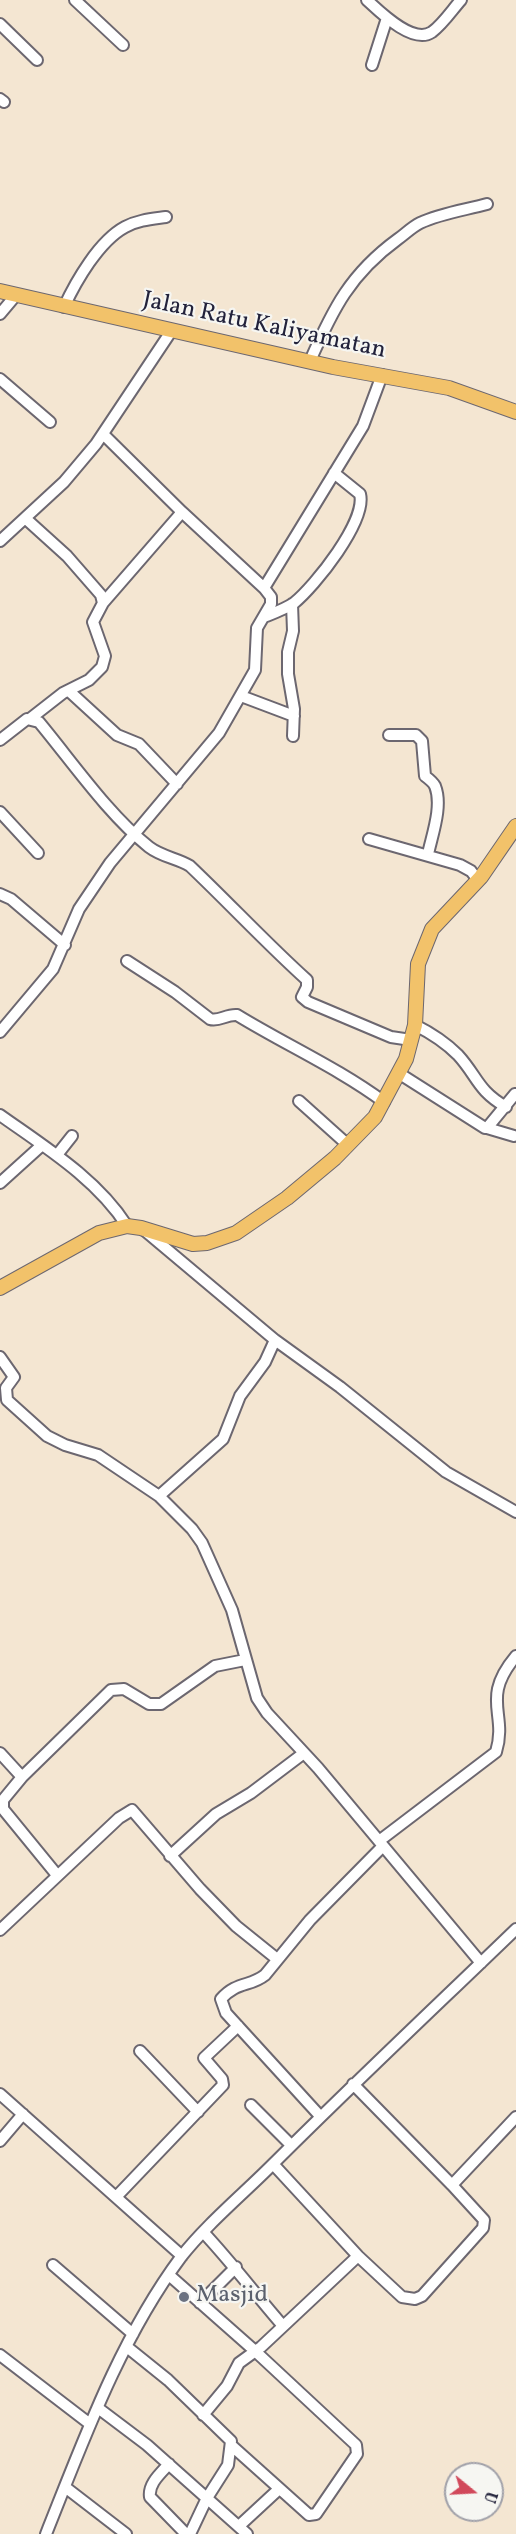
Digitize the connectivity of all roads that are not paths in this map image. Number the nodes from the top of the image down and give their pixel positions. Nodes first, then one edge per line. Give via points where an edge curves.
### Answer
1 (75, 0) edge
2 (367, 0) edge
3 (461, 0) edge
4 (387, 18) junction
5 (0, 24) edge
6 (123, 45) dead end
7 (37, 60) dead end
8 (372, 65) dead end
9 (487, 204) dead end
10 (166, 217) dead end
11 (0, 291) edge
12 (16, 295) junction
13 (64, 307) junction
14 (0, 314) edge
15 (172, 330) junction
16 (310, 361) junction
17 (382, 375) junction
18 (0, 379) edge
19 (516, 412) edge
20 (50, 422) dead end
21 (103, 434) junction
22 (334, 473) junction
23 (182, 512) junction
24 (25, 518) junction
25 (0, 541) edge
26 (264, 588) junction
27 (103, 603) junction
28 (292, 604) junction
29 (264, 617) junction
30 (69, 691) junction
31 (241, 696) junction
32 (294, 716) junction
33 (31, 718) junction
34 (389, 735) dead end
35 (293, 736) dead end
36 (0, 740) edge
37 (177, 784) junction
38 (0, 812) edge
39 (516, 826) edge
40 (134, 832) junction
41 (369, 839) dead end
42 (38, 853) dead end
43 (428, 854) junction
44 (479, 878) junction
45 (0, 894) edge
46 (65, 945) junction
47 (127, 961) dead end
48 (415, 1025) junction
49 (0, 1032) edge
50 (411, 1040) junction
51 (400, 1074) junction
52 (515, 1094) edge
53 (299, 1101) dead end
54 (384, 1102) junction
55 (506, 1107) junction
56 (0, 1116) edge
57 (488, 1128) junction
58 (72, 1136) dead end
59 (514, 1136) dead end
60 (42, 1145) junction
61 (348, 1145) junction
62 (57, 1155) junction
63 (0, 1183) edge
64 (127, 1226) junction
65 (141, 1228) junction
66 (0, 1288) edge
67 (275, 1340) junction
68 (0, 1357) edge
69 (159, 1496) junction
70 (516, 1511) edge
71 (516, 1656) edge
72 (245, 1660) junction
73 (0, 1753) edge
74 (304, 1754) junction
75 (22, 1778) junction
76 (381, 1844) junction
77 (170, 1856) junction
78 (57, 1875) junction
79 (516, 1929) edge
80 (0, 1930) edge
81 (277, 1959) junction
82 (481, 1963) junction
83 (238, 2026) junction
84 (140, 2051) dead end
85 (353, 2084) junction
86 (0, 2094) edge
87 (251, 2105) dead end
88 (198, 2112) junction
89 (23, 2114) junction
90 (320, 2116) junction
91 (516, 2117) edge
92 (0, 2141) edge
93 (291, 2145) junction
94 (273, 2164) junction
95 (452, 2185) junction
96 (116, 2197) junction
97 (204, 2233) junction
98 (182, 2256) junction
99 (358, 2256) junction
100 (53, 2265) dead end
101 (236, 2267) junction
102 (169, 2275) junction
103 (200, 2303) junction
104 (283, 2326) junction
105 (133, 2334) junction
106 (127, 2347) junction
107 (255, 2350) junction
108 (0, 2355) edge
109 (98, 2408) junction
110 (203, 2415) junction
111 (90, 2424) junction
112 (232, 2446) junction
113 (169, 2464) junction
114 (65, 2487) junction
115 (279, 2489) junction
116 (207, 2498) junction
117 (243, 2530) edge
118 (46, 2534) edge
119 (126, 2534) edge
120 (188, 2534) edge

1 - 6 street
2 - 4 street
3 - 4 street via 428,34 408,32
4 - 8 street
5 - 7 street
9 - 16 street via 419,224 387,248 346,288
10 - 13 street via 124,227 93,258
11 - 12 main road, Jalan Ratu Kaliyamatan
12 - 13 main road, Jalan Ratu Kaliyamatan
12 - 14 street
13 - 15 main road, Jalan Ratu Kaliyamatan
15 - 16 main road, Jalan Ratu Kaliyamatan
15 - 21 street
16 - 17 main road, Jalan Ratu Kaliyamatan
17 - 19 main road, Jalan Ratu Kaliyamatan via 449,388
17 - 22 street via 363,426
18 - 20 street
21 - 23 street
21 - 24 street via 64,482
22 - 26 street
22 - 28 street via 360,494 361,508 348,538
23 - 26 street
23 - 27 street
24 - 25 street
24 - 27 street via 79,568
26 - 29 street via 271,597
27 - 30 street via 93,622 105,656 102,667
28 - 29 street
28 - 32 street via 288,674
29 - 31 street via 257,628 255,670
30 - 33 street
30 - 37 street via 117,735 139,744
31 - 32 street
31 - 37 street via 209,748
32 - 35 street
33 - 36 street
33 - 40 street via 39,722
34 - 43 street via 416,735 422,741 425,776 433,782 437,795
37 - 40 street
38 - 42 street
39 - 44 main road
40 - 46 street via 79,909
40 - 50 street via 163,856 190,866 244,918 307,980 302,997 308,1002 391,1037
41 - 43 street
43 - 44 street via 465,867
44 - 48 main road via 432,929 423,948 416,978
45 - 46 street
46 - 49 street via 52,969
47 - 54 street via 210,1019 237,1015
48 - 50 main road
48 - 55 street via 448,1046 483,1091
50 - 51 main road
51 - 54 main road
51 - 57 street via 472,1122
52 - 55 street
53 - 61 street
54 - 61 main road
55 - 57 street
56 - 60 street
57 - 59 street
58 - 62 street
60 - 62 street
60 - 63 street
61 - 65 main road via 287,1198 236,1233 193,1244
62 - 64 street via 116,1209
64 - 65 main road
64 - 66 main road via 99,1233
65 - 67 street
67 - 69 street via 265,1362 240,1396 223,1439
67 - 70 street via 446,1472
68 - 69 street via 14,1377 6,1388 8,1400 47,1436 98,1455
69 - 72 street via 202,1543 232,1610
71 - 76 street via 496,1694 496,1752
72 - 74 street via 256,1698
72 - 75 street via 215,1666 161,1704 149,1704 124,1689 111,1690
73 - 75 street
74 - 76 street
74 - 77 street via 216,1814
75 - 78 street via 3,1800 3,1809
76 - 81 street
76 - 82 street
77 - 78 street via 132,1810
77 - 81 street via 236,1926
78 - 80 street
79 - 82 street
81 - 83 street via 260,1978 236,1986 221,2000
82 - 85 street
83 - 88 street via 204,2058 224,2083
83 - 90 street
84 - 88 street
85 - 90 street
85 - 95 street
86 - 89 street
87 - 93 street
88 - 96 street
89 - 92 street
89 - 96 street
90 - 93 street
91 - 95 street
93 - 94 street
94 - 97 street
94 - 99 street
95 - 99 street via 484,2220 484,2225 422,2296 402,2297
96 - 98 street
97 - 98 street
97 - 101 street
98 - 102 street
99 - 104 street
100 - 105 street
101 - 103 street
101 - 104 street via 243,2281
102 - 103 street
102 - 105 street
103 - 107 street
104 - 107 street
105 - 106 street
106 - 109 street
106 - 110 street via 168,2379
107 - 110 street via 239,2363 227,2386
107 - 115 street via 357,2448 357,2454 316,2514 309,2515
108 - 111 street
109 - 111 street
109 - 113 street
110 - 112 street
111 - 114 street
112 - 115 street
112 - 116 street via 228,2465
113 - 116 street
113 - 120 street via 153,2482 150,2497
114 - 118 street
114 - 119 street
115 - 117 street
116 - 117 street
116 - 120 street

